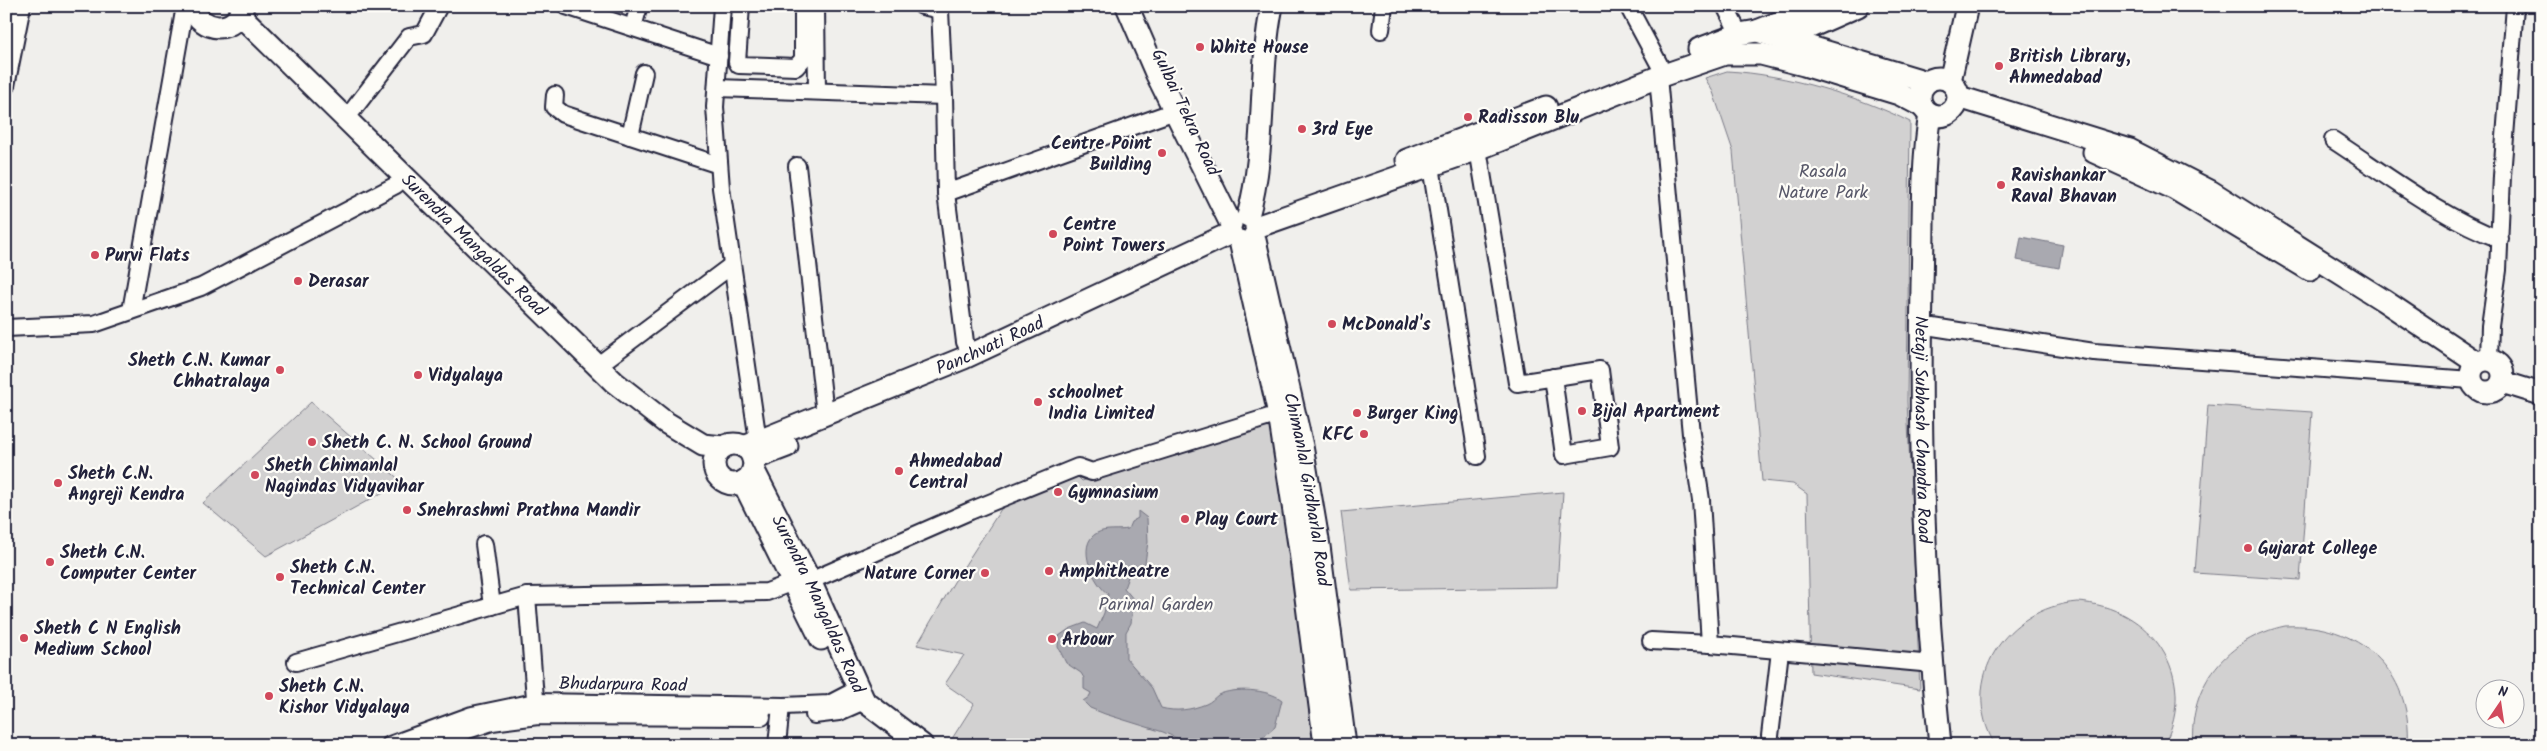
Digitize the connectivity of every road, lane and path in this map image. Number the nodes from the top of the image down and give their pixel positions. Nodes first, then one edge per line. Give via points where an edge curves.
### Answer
1 (22, 6) edge
2 (185, 6) edge
3 (192, 6) edge
4 (439, 6) edge
5 (639, 6) edge
6 (722, 6) edge
7 (741, 6) edge
8 (803, 6) edge
9 (816, 6) edge
10 (922, 6) edge
11 (1127, 6) edge
12 (1137, 6) edge
13 (1260, 6) edge
14 (1272, 6) edge
15 (1384, 6) edge
16 (1628, 6) edge
17 (1725, 6) edge
18 (1820, 6) edge
19 (1858, 6) edge
20 (1956, 6) edge
21 (1967, 6) edge
22 (2515, 6) edge
23 (568, 7) edge
24 (942, 8) edge
25 (238, 15) edge
26 (633, 27) junction
27 (1381, 30) dead end
28 (1748, 33) junction
29 (1783, 39) junction
30 (719, 56) junction
31 (1658, 70) junction
32 (644, 73) dead end
33 (6, 86) edge
34 (717, 88) junction
35 (817, 91) junction
36 (555, 95) dead end
37 (944, 96) junction
38 (1940, 98) junction
39 (1175, 111) junction
40 (346, 119) junction
41 (630, 136) junction
42 (2333, 140) dead end
43 (1478, 149) junction
44 (719, 166) junction
45 (797, 166) dead end
46 (1431, 166) junction
47 (396, 185) junction
48 (946, 193) junction
49 (1242, 227) junction
50 (2500, 239) junction
51 (732, 265) junction
52 (132, 311) junction
53 (1933, 327) junction
54 (6, 328) edge
55 (971, 355) junction
56 (597, 366) junction
57 (2485, 372) junction
58 (1553, 377) junction
59 (2541, 386) edge
60 (2541, 394) edge
61 (825, 414) junction
62 (1279, 414) junction
63 (1476, 456) dead end
64 (741, 458) junction
65 (484, 544) dead end
66 (801, 582) junction
67 (527, 596) junction
68 (492, 606) junction
69 (1651, 641) dead end
70 (1710, 644) junction
71 (1780, 651) junction
72 (296, 662) dead end
73 (1933, 664) junction
74 (856, 698) junction
75 (536, 709) junction
76 (781, 712) junction
77 (1770, 736) dead end
78 (390, 745) edge
79 (423, 745) edge
80 (777, 745) edge
81 (896, 745) edge
82 (922, 745) edge
83 (1325, 745) edge
84 (1345, 745) edge
85 (1940, 745) edge
86 (1952, 745) edge

1 - 33 street
2 - 52 street
3 - 25 main road via 200,21 207,26 224,27
4 - 40 street via 424,34 409,36
5 - 26 street
6 - 30 street
7 - 8 street via 739,65 796,67 803,59
9 - 35 street
10 - 24 street
11 - 39 main road, Gulbai Tekra Road
12 - 49 main road, Gulbai Tekra Road via 1171,84
13 - 49 main road, Chimanlal Girdharlal Road
14 - 49 main road, Chimanlal Girdharlal Road via 1255,191
15 - 27 street
16 - 31 street
17 - 28 street
18 - 28 main road
19 - 29 main road
20 - 38 main road, Netaji Subhash Chandra Road
21 - 38 main road, Netaji Subhash Chandra Road
22 - 50 street
23 - 26 street
24 - 37 street
25 - 40 main road, Surendra Mangaldas Road
25 - 47 main road, Surendra Mangaldas Road
26 - 30 street
28 - 29 main road
28 - 31 main road
29 - 38 main road
30 - 34 street
31 - 38 main road via 1725,54 1761,54 1899,94
31 - 43 main road
31 - 49 main road
31 - 70 street via 1691,434 1701,500
32 - 41 street
34 - 35 street
34 - 44 street
35 - 37 street
36 - 41 street via 554,107 563,114
37 - 48 street
38 - 53 main road, Netaji Subhash Chandra Road
38 - 57 main road via 2130,150 2227,202 2384,300
38 - 73 main road, Netaji Subhash Chandra Road via 1925,180 1922,327 1926,532
39 - 48 street
39 - 49 main road, Gulbai Tekra Road via 1201,162
40 - 56 main road, Surendra Mangaldas Road
41 - 44 street
42 - 50 street via 2479,232
43 - 46 main road
43 - 58 street via 1517,383
44 - 51 street
45 - 61 street
46 - 49 main road
46 - 63 street
47 - 52 street via 201,286
47 - 64 main road, Surendra Mangaldas Road via 607,390 659,431 697,454
48 - 55 street via 965,342
49 - 55 main road, Panchvati Road
49 - 62 main road, Chimanlal Girdharlal Road
49 - 64 main road, Panchvati Road via 970,371
49 - 84 main road, Chimanlal Girdharlal Road via 1302,446
50 - 57 street
51 - 56 street
51 - 64 street
52 - 54 street via 94,324
53 - 57 street via 2094,352 2373,372
53 - 86 main road, Netaji Subhash Chandra Road via 1940,597
55 - 61 main road, Panchvati Road
56 - 64 main road, Surendra Mangaldas Road via 665,422 703,445
57 - 59 main road
57 - 60 main road
58 - 58 street via 1600,370 1610,447 1564,455
61 - 64 main road, Panchvati Road
62 - 66 street via 1092,472 1078,467
62 - 83 main road, Chimanlal Girdharlal Road
64 - 66 main road, Surendra Mangaldas Road
65 - 68 street
66 - 67 street via 766,592
66 - 74 main road, Surendra Mangaldas Road
67 - 68 street
67 - 75 street
68 - 72 street
69 - 70 street
70 - 71 street
71 - 73 street
71 - 77 street
73 - 85 main road, Netaji Subhash Chandra Road
74 - 76 street, Bhudarpura Road via 832,713
74 - 81 main road, Surendra Mangaldas Road via 868,724
74 - 82 main road, Surendra Mangaldas Road
75 - 76 street, Bhudarpura Road
75 - 78 street, Bhudarpura Road via 472,715
75 - 79 street, Bhudarpura Road
76 - 80 street

